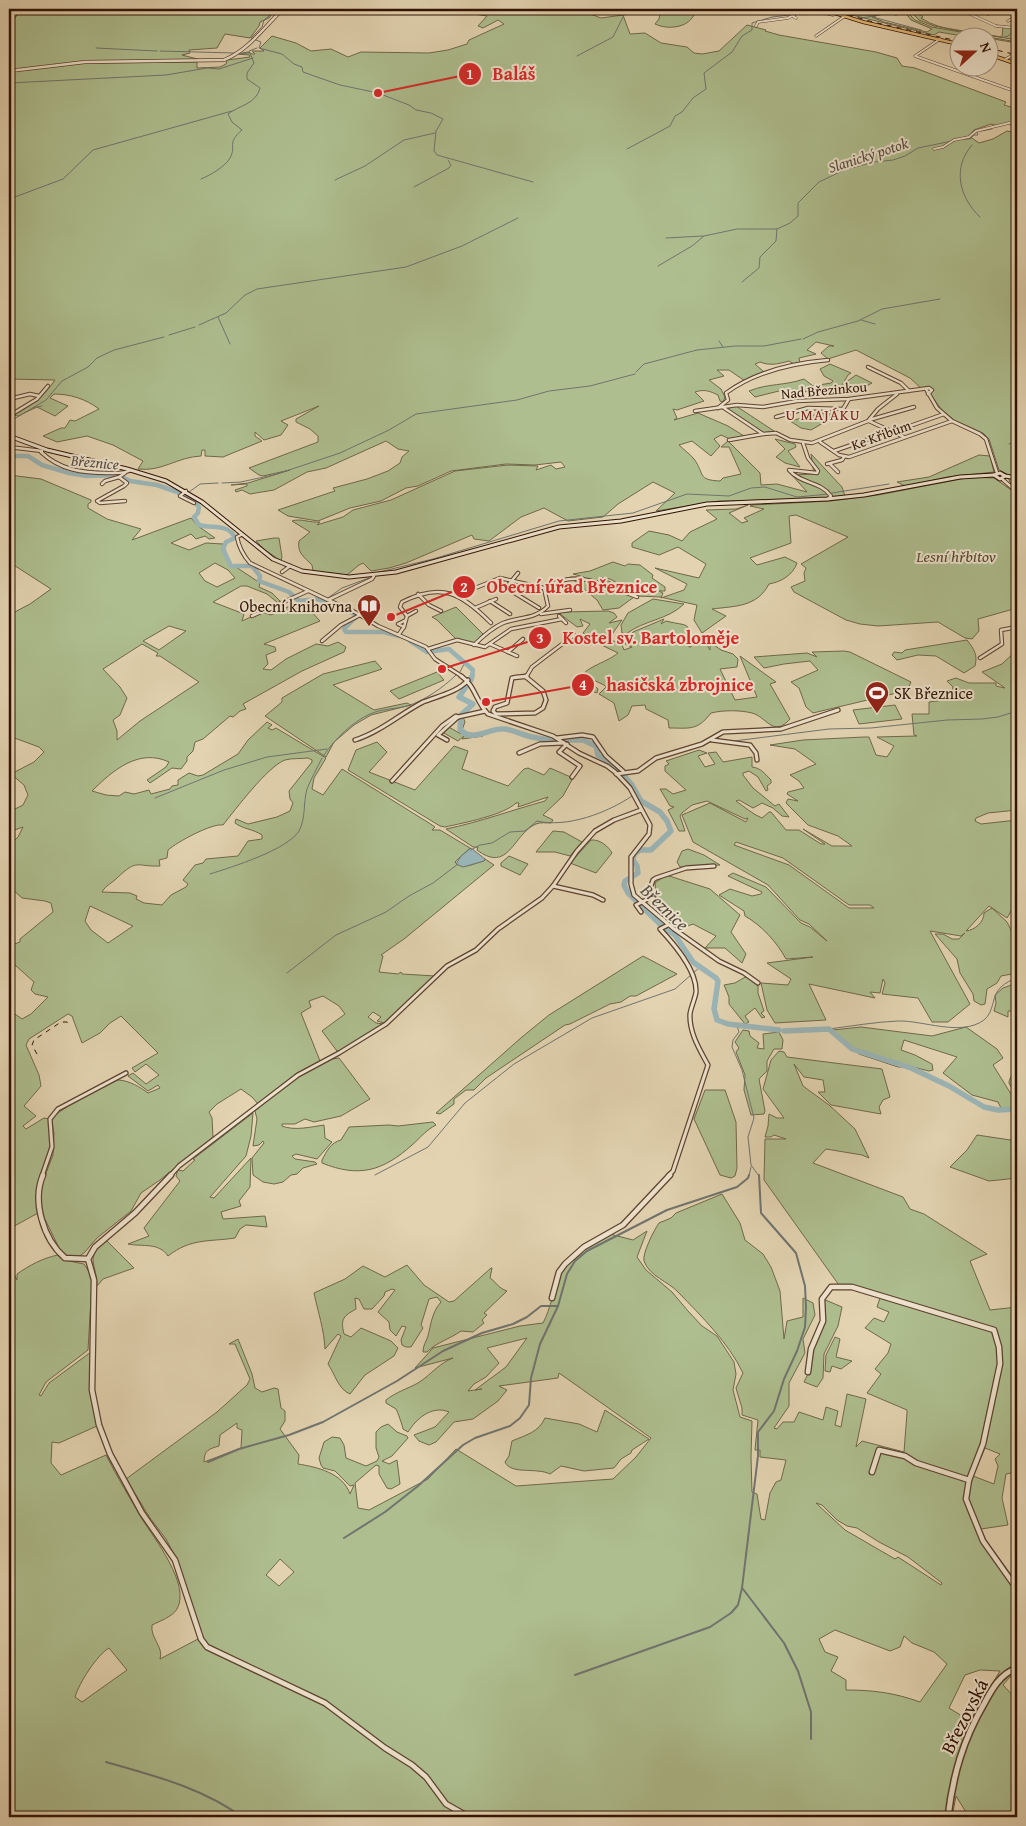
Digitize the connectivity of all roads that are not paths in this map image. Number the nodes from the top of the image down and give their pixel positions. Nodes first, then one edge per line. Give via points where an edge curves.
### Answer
1 (20, 9) edge
2 (283, 9) edge
3 (634, 9) edge
4 (801, 9) edge
5 (808, 9) edge
6 (822, 9) edge
7 (882, 9) edge
8 (959, 9) edge
9 (1005, 9) edge
10 (1011, 9) edge
11 (656, 10) edge
12 (1017, 10) edge
13 (896, 14) dead end
14 (988, 14) dead end
15 (833, 15) dead end
16 (845, 16) junction
17 (1016, 19) edge
18 (1008, 21) dead end
19 (9, 22) edge
20 (756, 26) dead end
21 (1015, 27) edge
22 (816, 36) dead end
23 (940, 39) junction
24 (948, 41) edge
25 (1017, 47) edge
26 (998, 57) edge
27 (1006, 59) junction
28 (1017, 63) edge
29 (9, 71) edge
30 (1017, 92) edge
31 (1017, 121) edge
32 (991, 128) junction
33 (996, 131) dead end
34 (934, 150) dead end
35 (828, 360) dead end
36 (868, 367) dead end
37 (48, 386) dead end
38 (910, 391) junction
39 (904, 392) junction
40 (40, 396) junction
41 (9, 399) edge
42 (849, 399) junction
43 (723, 408) junction
44 (914, 408) dead end
45 (716, 409) junction
46 (843, 409) junction
47 (695, 411) dead end
48 (944, 414) junction
49 (838, 415) dead end
50 (9, 416) edge
51 (776, 417) dead end
52 (868, 421) junction
53 (952, 421) junction
54 (910, 426) dead end
55 (892, 431) junction
56 (763, 434) junction
57 (9, 436) edge
58 (904, 437) junction
59 (729, 440) dead end
60 (820, 441) junction
61 (803, 443) junction
62 (9, 447) edge
63 (45, 449) junction
64 (834, 451) junction
65 (41, 452) junction
66 (844, 457) junction
67 (131, 470) junction
68 (838, 472) dead end
69 (996, 474) junction
70 (122, 476) junction
71 (1003, 477) junction
72 (1017, 478) edge
73 (102, 484) dead end
74 (188, 492) junction
75 (1017, 492) edge
76 (827, 499) junction
77 (124, 501) dead end
78 (194, 503) dead end
79 (241, 534) junction
80 (290, 566) junction
81 (282, 572) dead end
82 (518, 573) dead end
83 (374, 576) junction
84 (512, 580) junction
85 (544, 588) junction
86 (308, 590) junction
87 (418, 594) junction
88 (458, 595) junction
89 (637, 597) dead end
90 (496, 599) dead end
91 (328, 600) junction
92 (490, 602) junction
93 (476, 608) junction
94 (539, 608) dead end
95 (570, 610) dead end
96 (416, 611) dead end
97 (441, 611) dead end
98 (510, 614) dead end
99 (540, 614) junction
100 (252, 616) dead end
101 (357, 616) junction
102 (407, 616) junction
103 (559, 616) dead end
104 (562, 619) junction
105 (406, 620) junction
106 (566, 623) dead end
107 (491, 624) dead end
108 (1017, 627) edge
109 (404, 628) junction
110 (400, 634) junction
111 (574, 635) dead end
112 (523, 639) dead end
113 (322, 640) dead end
114 (490, 644) junction
115 (474, 645) junction
116 (429, 651) junction
117 (508, 652) junction
118 (517, 656) dead end
119 (981, 656) dead end
120 (526, 677) junction
121 (468, 680) junction
122 (838, 710) dead end
123 (486, 712) junction
124 (495, 715) junction
125 (460, 716) junction
126 (557, 738) junction
127 (355, 740) dead end
128 (447, 740) dead end
129 (712, 740) junction
130 (566, 744) junction
131 (520, 753) dead end
132 (757, 760) dead end
133 (620, 773) junction
134 (572, 777) dead end
135 (392, 781) dead end
136 (641, 810) junction
137 (714, 866) dead end
138 (553, 886) junction
139 (603, 900) dead end
140 (641, 904) junction
141 (641, 912) dead end
142 (665, 926) junction
143 (758, 983) dead end
144 (126, 1073) dead end
145 (88, 1259) junction
146 (552, 1298) dead end
147 (808, 1372) dead end
148 (872, 1472) dead end
149 (968, 1480) junction
150 (1017, 1589) edge
151 (1017, 1668) edge
152 (469, 1817) edge
153 (948, 1817) edge

1 - 19 main road
2 - 29 main road via 255,40 232,56 217,61 85,62
3 - 11 street
4 - 20 street via 794,12 795,16 758,22
5 - 15 street
6 - 16 main road
7 - 13 street
8 - 21 street via 996,26
9 - 14 street
10 - 12 street
16 - 22 street
16 - 23 main road
17 - 18 street
23 - 24 main road
23 - 30 street via 915,57
25 - 27 street via 1014,54
26 - 27 main road
27 - 28 main road
31 - 32 street
32 - 33 street
32 - 34 street via 976,130 968,138
35 - 45 street via 772,371 735,384 726,393 728,400
36 - 38 street
37 - 40 street
38 - 39 street, Nad Březinkou
38 - 48 street, Nad Březinkou via 926,390
39 - 42 street, Nad Březinkou
39 - 52 street via 893,396
40 - 41 street via 30,394
40 - 50 street
42 - 43 street, Nad Březinkou via 813,399 763,408 737,405
42 - 46 street
43 - 45 street, Nad Březinkou
43 - 56 street
44 - 52 street
45 - 47 street, Nad Březinkou
46 - 49 street
46 - 51 street via 808,408
48 - 53 street
48 - 54 street
52 - 55 street
52 - 60 street
53 - 58 street, Ke Křibům
53 - 69 street via 986,439
55 - 58 street
55 - 64 street
56 - 59 street
56 - 61 street via 776,433
57 - 63 main road
58 - 66 street, Ke Křibům
60 - 61 street
60 - 64 street, Ke Křibům
61 - 76 street via 804,451 818,471 803,473 794,469 789,470 790,473 826,489 832,496
62 - 65 street
63 - 65 street
63 - 67 main road
64 - 66 street, Ke Křibům
65 - 70 street via 60,466 74,471
66 - 68 street via 828,464
67 - 70 street
67 - 74 main road
69 - 71 main road
69 - 76 main road
70 - 73 street
70 - 77 street via 127,485 97,501
71 - 72 main road
71 - 75 street
74 - 78 street via 180,496
74 - 79 main road
76 - 83 main road via 711,503 621,521 555,527
79 - 80 main road via 266,555
79 - 86 street via 237,537 238,543 248,561
80 - 81 street
80 - 83 main road via 334,576
82 - 84 street
83 - 91 street
84 - 85 street
84 - 88 street via 494,579
84 - 94 street via 509,590
85 - 89 street via 562,578 582,577
85 - 99 street via 548,606
86 - 91 street
86 - 100 street via 286,603
87 - 88 street via 439,590
87 - 97 street
87 - 102 street via 400,604
88 - 93 street
90 - 92 street
91 - 101 street via 348,608
92 - 93 street
92 - 98 street
93 - 107 street
95 - 99 street
96 - 102 street
99 - 115 street via 502,623 486,632
101 - 110 street
101 - 113 street
102 - 105 street
103 - 104 street
104 - 106 street
104 - 114 street via 511,629
105 - 109 street
105 - 109 street via 398,624
108 - 119 street via 1001,630 1002,644
109 - 110 street
110 - 116 street
111 - 120 street via 532,667
112 - 117 street
114 - 115 street via 483,648
114 - 117 street
115 - 116 street via 457,640
116 - 121 street via 436,660
117 - 118 street
120 - 124 street via 512,679 508,702 495,707
120 - 124 street via 546,696 542,709 533,713
121 - 123 street
121 - 127 street via 463,686 418,704 370,735
122 - 129 street via 783,728 725,732
123 - 124 street
123 - 125 street
124 - 126 street
125 - 128 street via 438,735
125 - 135 street via 442,726
126 - 130 street
126 - 133 street via 593,737
129 - 132 street via 750,745
129 - 133 street via 656,758 636,772
130 - 131 street via 545,742
130 - 133 street
130 - 134 street via 559,752 580,766
133 - 136 street
136 - 138 street via 595,831 576,851
136 - 140 street via 650,829 631,854 633,892
137 - 140 street via 686,868 656,878 647,899
138 - 139 street via 596,894
138 - 145 street via 476,950 447,966 386,1024 298,1075 179,1166 135,1213 100,1242
140 - 141 street via 636,906
140 - 142 street
142 - 143 street
142 - 146 street via 660,929 686,961 693,980 696,991 690,1015 694,1039 708,1065 673,1171 623,1224 584,1246 566,1264 559,1272
144 - 145 street via 58,1108 50,1119 53,1133 51,1153 36,1198 41,1217 59,1253 72,1260
145 - 152 street via 94,1280 92,1390 99,1425 110,1454 142,1513 175,1560 201,1639 207,1647 325,1702 384,1748 412,1765 426,1777 446,1804
147 - 149 street via 822,1321 822,1299 831,1287 852,1286 994,1330 1000,1366 983,1444
148 - 149 street via 880,1450
149 - 150 street via 966,1499 978,1529
151 - 153 main road, Březovská via 1000,1676 964,1739 953,1774

